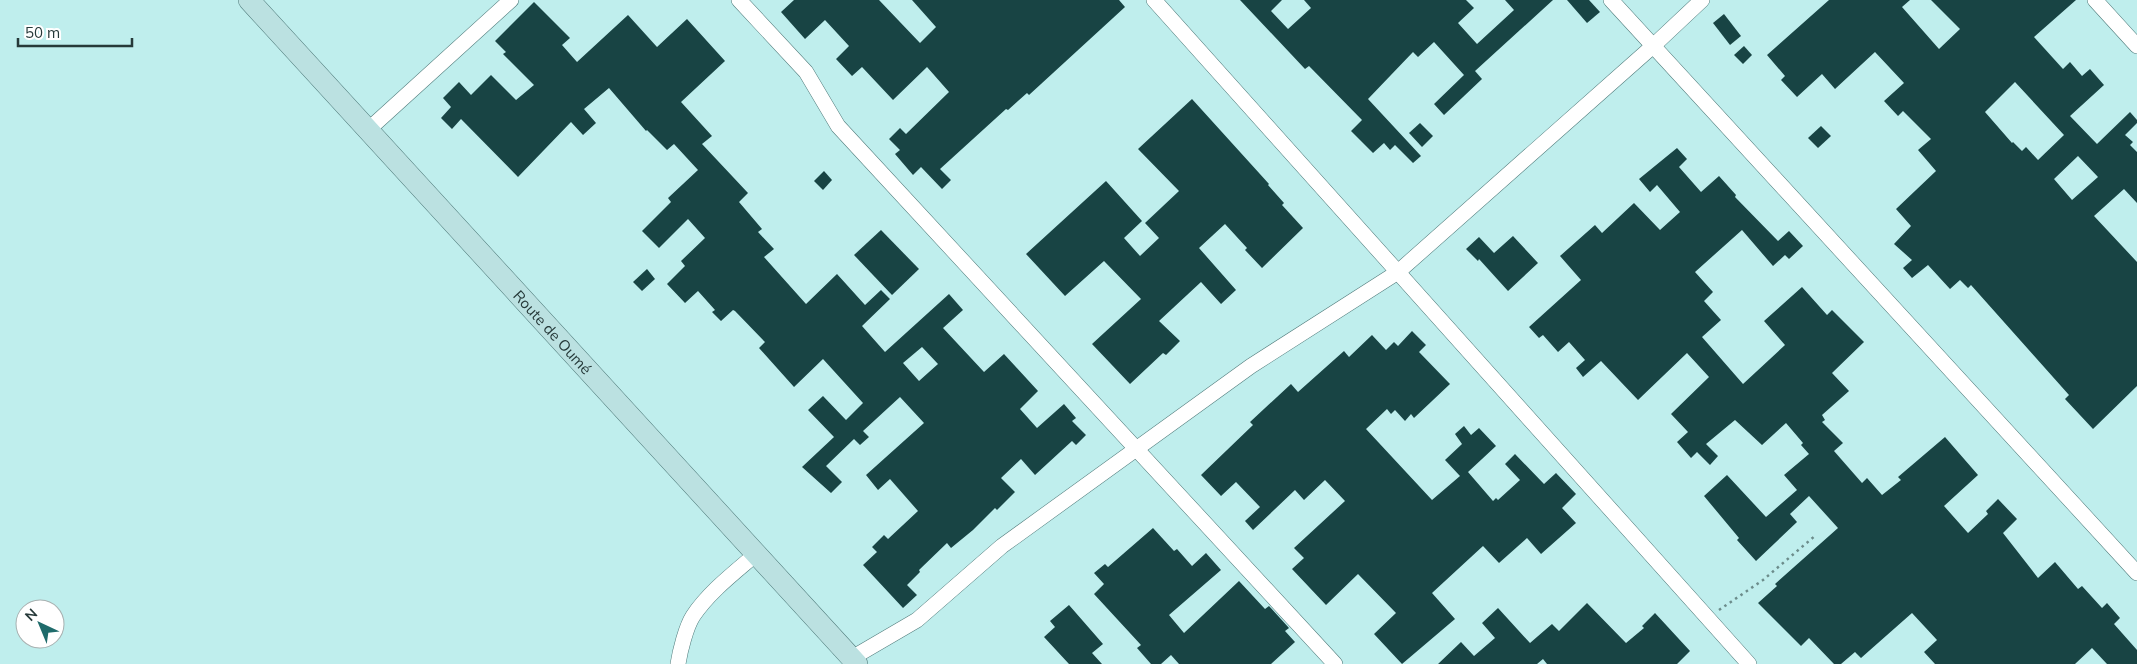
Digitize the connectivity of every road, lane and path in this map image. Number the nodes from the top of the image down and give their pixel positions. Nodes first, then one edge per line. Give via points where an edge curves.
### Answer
1 (249, 0) edge
2 (511, 0) edge
3 (739, 0) edge
4 (1154, 0) edge
5 (1611, 0) edge
6 (1702, 0) edge
7 (2095, 0) edge
8 (1653, 46) junction
9 (2137, 46) edge
10 (368, 130) junction
11 (1398, 272) junction
12 (1135, 448) junction
13 (1816, 535) dead end
14 (756, 554) junction
15 (2137, 573) edge
16 (1708, 618) junction
17 (854, 661) edge
18 (678, 664) edge
19 (1335, 664) edge
20 (1749, 664) edge

1 - 10 street, Route de Oumé
2 - 10 street
3 - 12 street via 806,72 838,126
4 - 11 street
5 - 8 street
6 - 8 street
7 - 9 street
8 - 11 street
8 - 15 street
10 - 14 street, Route de Oumé
11 - 12 street via 1251,366
11 - 16 street
12 - 17 street via 1002,546 916,620
12 - 19 street
13 - 16 path via 1769,575
14 - 17 street, Route de Oumé
14 - 18 street via 692,617
16 - 20 street

